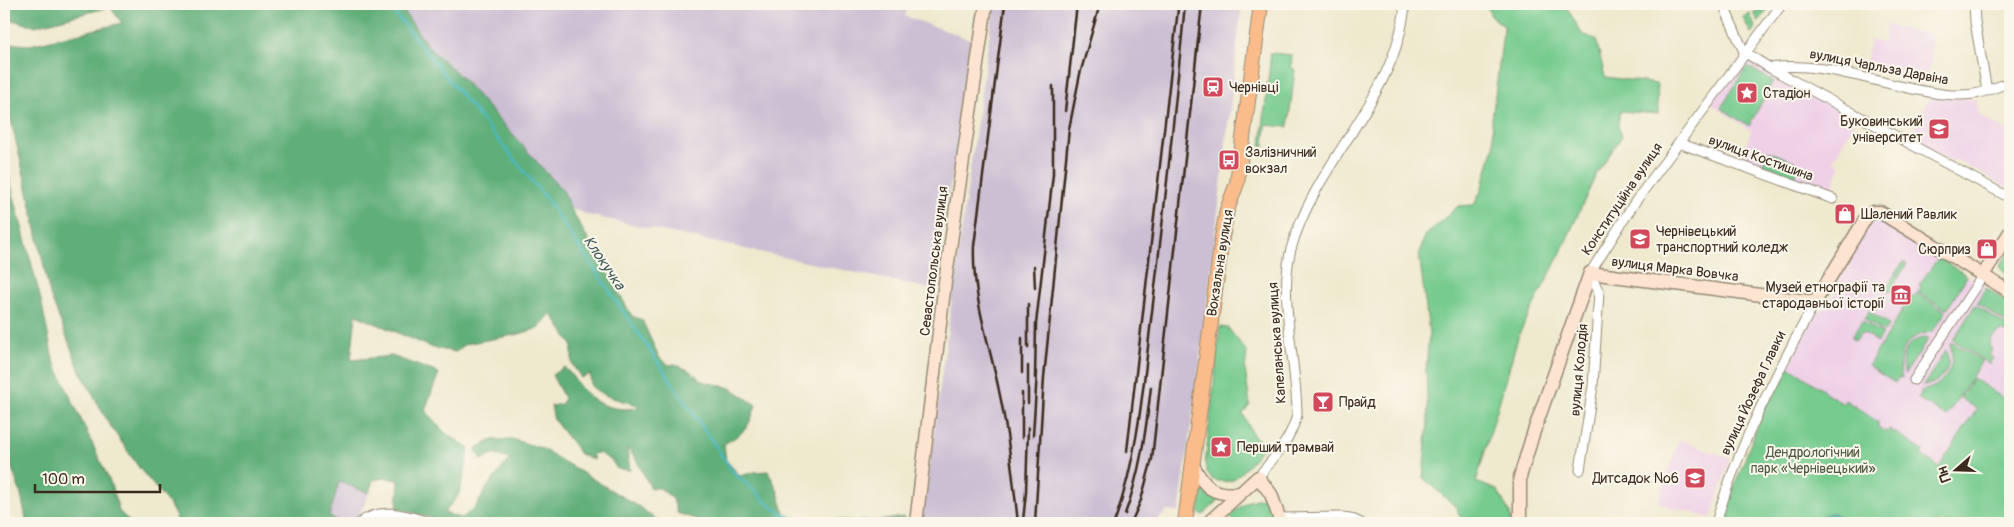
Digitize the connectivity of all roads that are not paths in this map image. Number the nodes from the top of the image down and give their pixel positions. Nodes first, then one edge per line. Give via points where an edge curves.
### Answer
1 (986, 4) edge
2 (1261, 4) edge
3 (1405, 4) edge
4 (1722, 4) edge
5 (1782, 4) edge
6 (1974, 4) edge
7 (1745, 53) junction
8 (1770, 68) junction
9 (2010, 82) edge
10 (1987, 91) junction
11 (1680, 143) junction
12 (2010, 198) edge
13 (1833, 199) dead end
14 (2010, 232) edge
15 (1590, 273) junction
16 (1983, 274) junction
17 (2010, 292) edge
18 (1816, 302) junction
19 (1914, 380) dead end
20 (1193, 465) junction
21 (1580, 470) dead end
22 (1258, 477) junction
23 (1205, 485) junction
24 (1239, 493) junction
25 (1189, 494) junction
26 (1281, 521) edge
27 (360, 523) edge
28 (432, 523) edge
29 (916, 523) edge
30 (1185, 523) edge
31 (1208, 523) edge
32 (1361, 523) edge
33 (1520, 523) edge
34 (1716, 523) edge

1 - 29 street, Севастопольська вулиця via 945,282
2 - 20 main road, Вокзальна вулиця via 1238,183 1227,210 1222,237
3 - 22 street, Капеланська вулиця via 1400,34 1386,76 1310,202 1293,244 1287,280 1297,414 1294,428
4 - 7 street
5 - 7 street, Конституційна вулиця
6 - 10 street
7 - 8 street
7 - 11 street, Конституційна вулиця
8 - 10 street, вулиця Чарльза Дарвіна via 1817,69 1939,94 1969,95
8 - 12 street
9 - 10 street, вулиця Чарльза Дарвіна
11 - 13 street, вулиця Костишина
11 - 15 street, Конституційна вулиця via 1636,202
14 - 16 street
15 - 18 street, вулиця Марка Вовчка
15 - 21 street, вулиця Колодія via 1599,292 1593,386
15 - 33 street, Конституційна вулиця via 1520,477
16 - 17 street
16 - 18 street, вулиця Йозефа Главки via 1880,212 1867,216
16 - 19 street
18 - 34 street, вулиця Йозефа Главки via 1741,451
20 - 23 street
20 - 25 main road, Вокзальна вулиця
22 - 24 street, Капеланська вулиця
22 - 26 street via 1271,494
23 - 24 street via 1222,494
23 - 25 street
24 - 31 street, Капеланська вулиця
25 - 30 main road, Вокзальна вулиця
26 - 32 street via 1315,516 1350,518
27 - 28 street via 368,517 388,513

